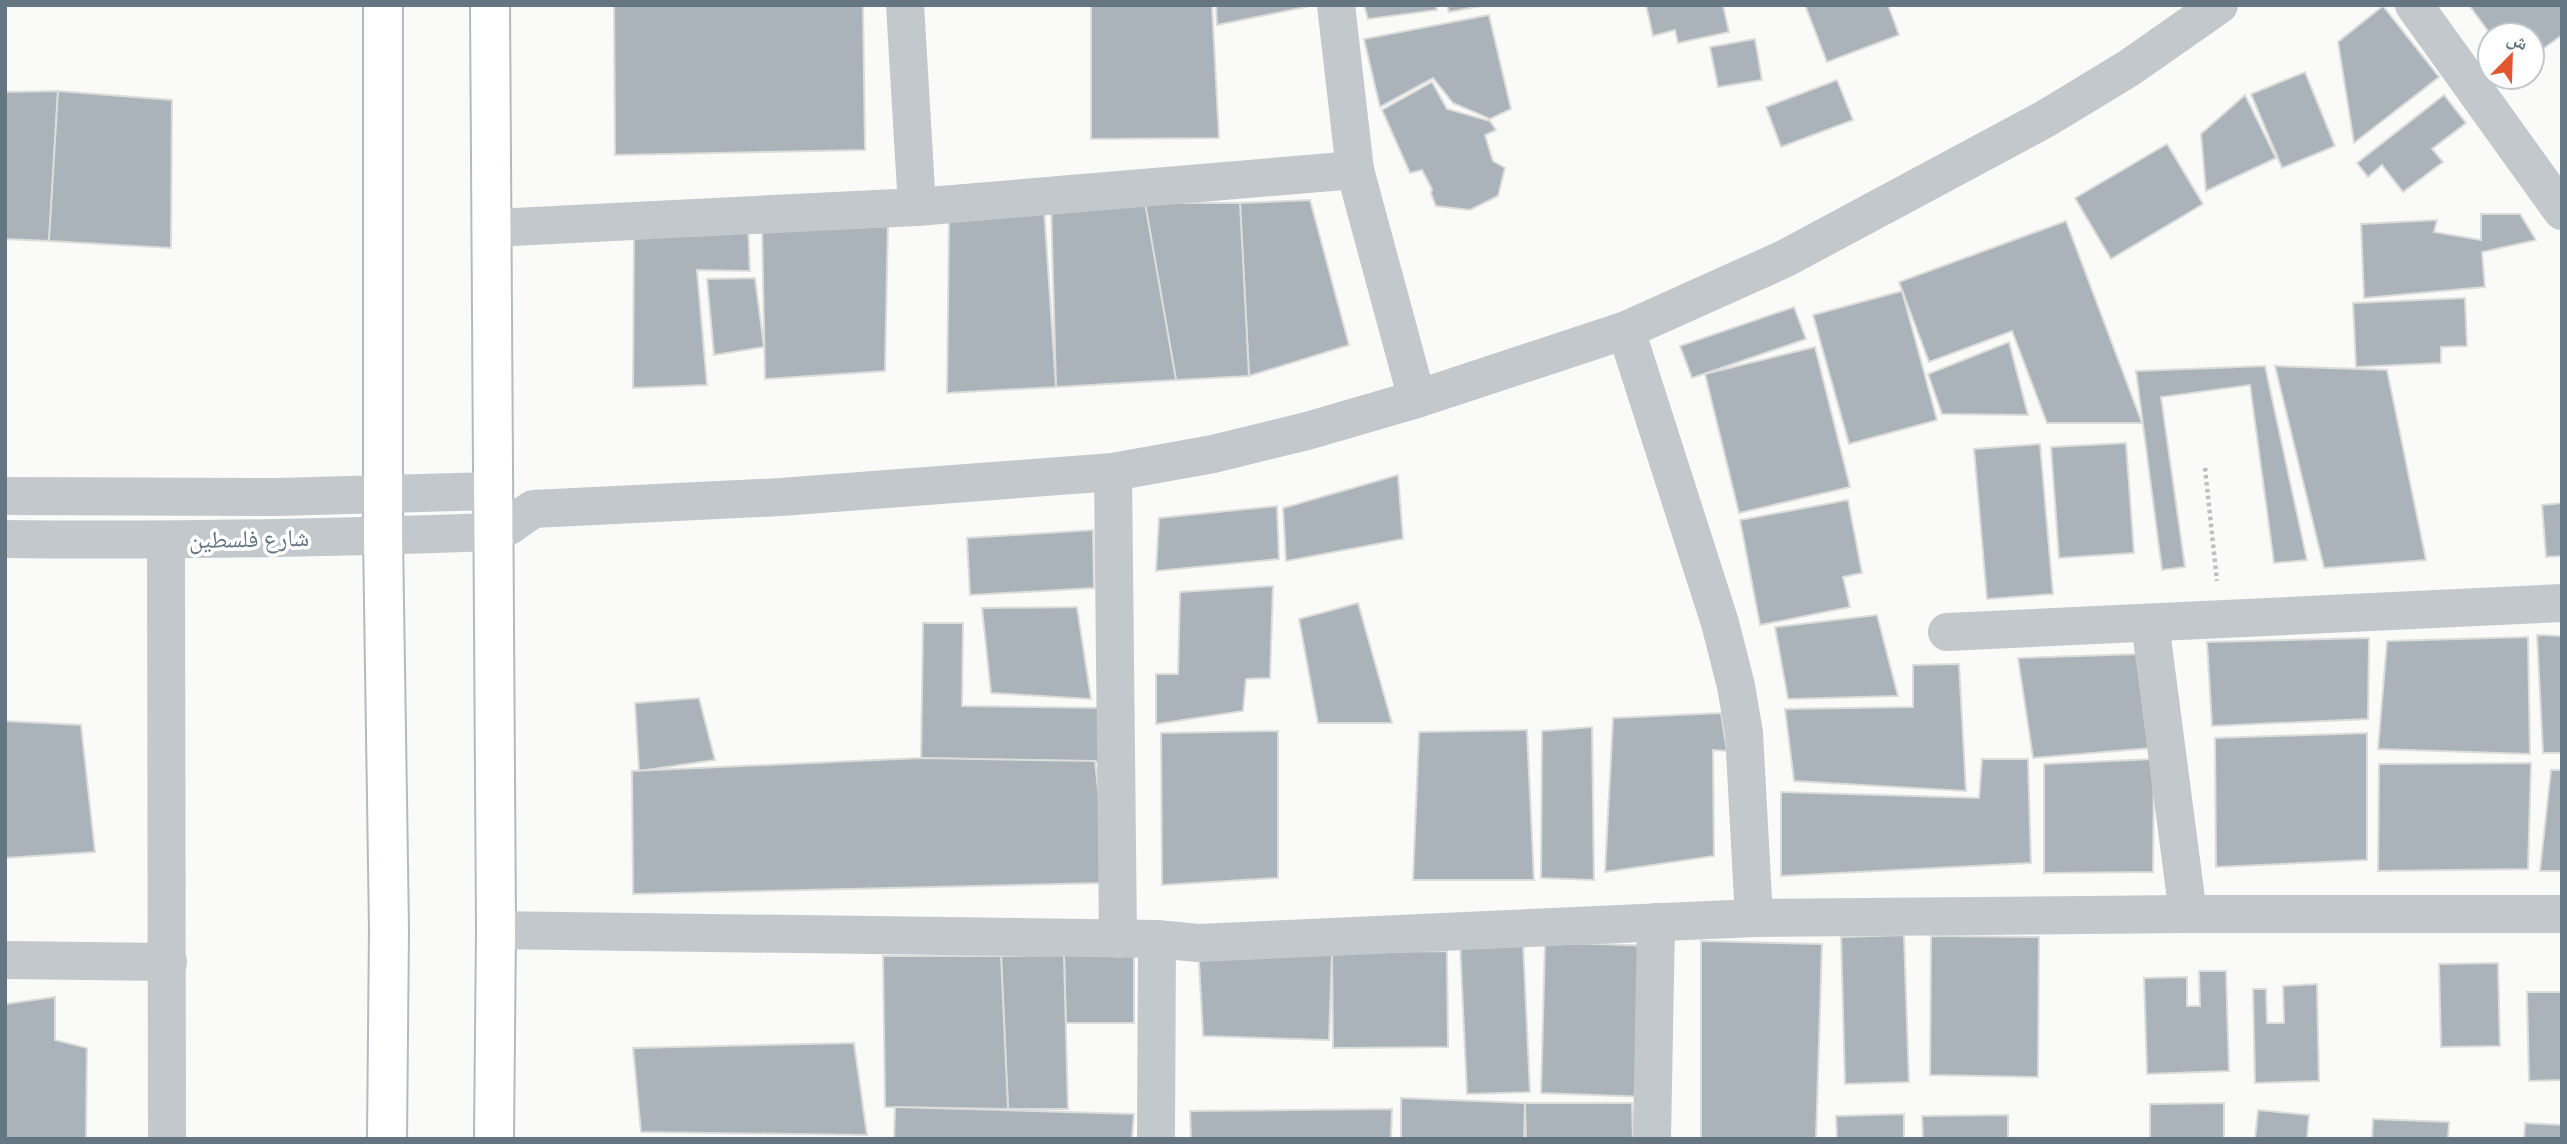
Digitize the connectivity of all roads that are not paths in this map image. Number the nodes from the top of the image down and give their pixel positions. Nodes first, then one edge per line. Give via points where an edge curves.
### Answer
1 (383, 5) edge
2 (491, 5) edge
3 (905, 5) edge
4 (1336, 5) edge
5 (2220, 5) edge
6 (2414, 5) edge
7 (1355, 170) junction
8 (917, 207) junction
9 (2562, 211) edge
10 (491, 228) junction
11 (1626, 330) junction
12 (1417, 400) junction
13 (1113, 472) junction
14 (492, 491) junction
15 (385, 494) junction
16 (5, 496) edge
17 (533, 509) junction
18 (493, 532) junction
19 (383, 537) junction
20 (5, 539) edge
21 (166, 541) junction
22 (2562, 603) edge
23 (2150, 623) junction
24 (1947, 632) dead end
25 (2188, 914) junction
26 (2562, 914) edge
27 (1754, 918) junction
28 (1656, 922) junction
29 (496, 930) junction
30 (1118, 939) junction
31 (1157, 939) junction
32 (5, 960) edge
33 (168, 962) junction
34 (167, 1139) edge
35 (387, 1139) edge
36 (494, 1139) edge
37 (1156, 1139) edge
38 (1652, 1139) edge

1 - 15 main road
2 - 10 main road
3 - 8 street
4 - 7 street
5 - 11 street via 2045,119 1784,260
6 - 9 street
7 - 8 street
7 - 12 street
8 - 10 street
10 - 14 main road
11 - 12 street
11 - 27 street via 1736,686 1744,733
12 - 13 street via 1227,451
13 - 17 street via 780,497
13 - 30 street
14 - 15 street, شارع فلسطين
14 - 17 street
14 - 18 main road
15 - 16 street, شارع فلسطين
15 - 19 main road
17 - 18 street
18 - 19 street, شارع فلسطين
18 - 29 main road
19 - 21 street, شارع فلسطين
19 - 35 main road
20 - 21 street, شارع فلسطين
21 - 33 street
22 - 23 street
23 - 24 street
23 - 25 street
25 - 26 street
25 - 27 street
27 - 28 street
28 - 31 street via 1198,943
28 - 38 street
29 - 30 street
29 - 36 main road
30 - 31 street
31 - 37 street
32 - 33 street
33 - 34 street

